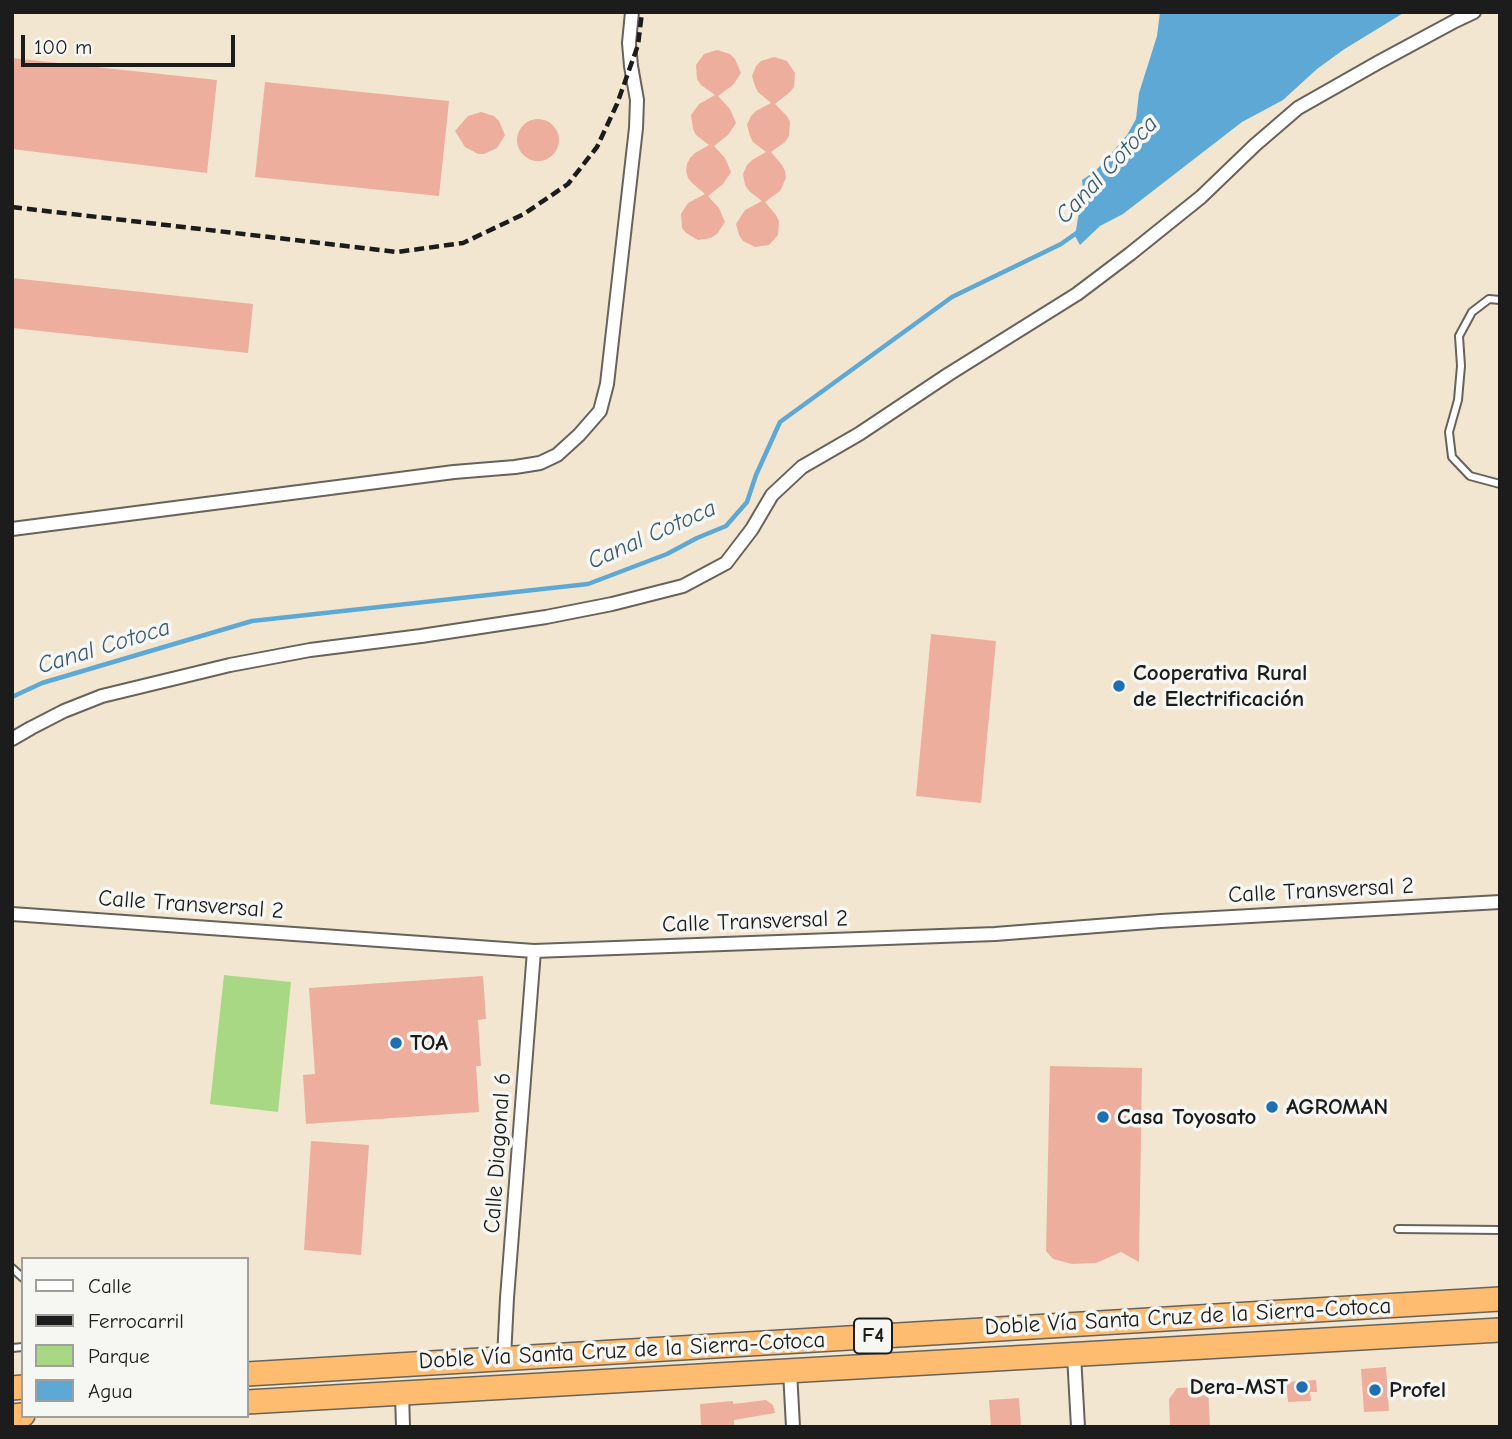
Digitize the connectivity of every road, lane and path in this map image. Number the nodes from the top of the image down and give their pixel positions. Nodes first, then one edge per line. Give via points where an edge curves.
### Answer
1 (632, 12) edge
2 (1474, 12) edge
3 (1500, 300) edge
4 (1500, 484) edge
5 (12, 529) edge
6 (12, 739) edge
7 (1500, 902) edge
8 (12, 914) edge
9 (534, 951) junction
10 (1398, 1229) dead end
11 (1500, 1230) edge
12 (1500, 1299) edge
13 (1500, 1330) edge
14 (1074, 1354) junction
15 (504, 1358) junction
16 (790, 1371) junction
17 (248, 1374) edge
18 (402, 1394) junction
19 (248, 1402) edge
20 (403, 1427) edge
21 (793, 1427) edge
22 (1078, 1427) edge

1 - 5 street via 629,43 636,128 607,384 600,411 557,455 515,467
2 - 6 street via 1298,108 1201,197 1077,294 802,467 772,495 726,564 683,586 546,617 230,665 102,696
3 - 4 lane via 1489,299 1472,312 1459,336 1458,400 1449,432 1452,457 1470,476
7 - 9 street, Calle Transversal 2 via 995,934
8 - 9 street, Calle Transversal 2
9 - 15 street, Calle Diagonal 6
10 - 11 lane
12 - 15 highway, Doble Vía Santa Cruz de la Sierra-Cotoca / F4
13 - 14 highway, Doble Vía Santa Cruz de la Sierra-Cotoca / F4
14 - 16 highway, Doble Vía Santa Cruz de la Sierra-Cotoca / F4
14 - 22 street
15 - 17 highway, Doble Vía Santa Cruz de la Sierra-Cotoca / F4
16 - 18 highway, Doble Vía Santa Cruz de la Sierra-Cotoca / F4
16 - 21 street
18 - 19 highway, Doble Vía Santa Cruz de la Sierra-Cotoca / F4
18 - 20 street

